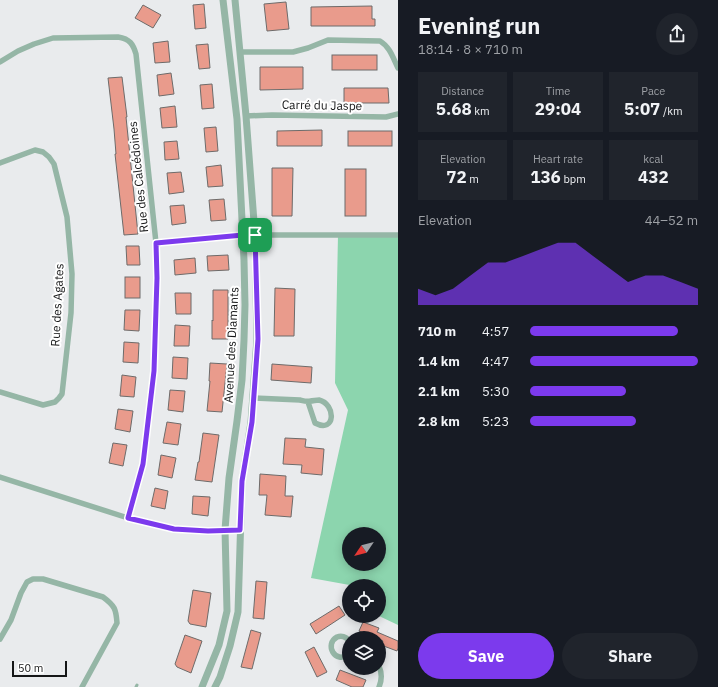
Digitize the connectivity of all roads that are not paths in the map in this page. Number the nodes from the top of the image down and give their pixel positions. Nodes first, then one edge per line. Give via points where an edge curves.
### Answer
1 (223, 0) edge
2 (235, 0) edge
3 (240, 52) junction
4 (0, 62) edge
5 (398, 68) edge
6 (398, 114) edge
7 (246, 116) junction
8 (0, 163) edge
9 (243, 235) junction
10 (255, 235) junction
11 (398, 235) edge
12 (156, 243) junction
13 (0, 392) edge
14 (253, 398) junction
15 (308, 402) junction
16 (0, 477) edge
17 (128, 518) junction
18 (225, 530) junction
19 (240, 530) junction
20 (342, 637) edge
21 (0, 639) edge
22 (342, 657) edge
23 (382, 675) edge
24 (82, 687) edge
25 (202, 687) edge
26 (215, 687) edge
27 (379, 687) edge

1 - 9 street, Avenue des Diamants via 237,119
2 - 3 street, Avenue des Diamants
3 - 5 street via 293,52 328,40 380,41 389,49
3 - 7 street, Avenue des Diamants
4 - 12 street, Rue des Calcédoines via 18,51 53,38 118,37 130,41 136,54
6 - 7 street, Carré du Jaspe via 386,117
7 - 10 street, Avenue des Diamants
8 - 13 street, Rue des Agates via 35,150 49,156 54,164 67,217 72,274 71,313 62,394 55,402 43,405
9 - 10 street
9 - 12 street
9 - 18 street, Avenue des Diamants via 245,282 242,380
10 - 11 street
10 - 14 street, Avenue des Diamants via 258,339
12 - 17 street, Rue des Calcédoines via 154,371 143,464
14 - 15 street
14 - 19 street, Avenue des Diamants via 252,422 242,481
15 - 15 street via 315,423 324,426 329,423 332,414 325,403 319,400
16 - 17 street
17 - 18 street via 174,529
18 - 19 street
18 - 25 street, Avenue des Diamants via 227,611 219,645
19 - 26 street, Avenue des Diamants via 238,612 230,646
20 - 22 street via 333,641 331,647 334,654
21 - 24 street via 27,582 33,579 44,579 103,597 111,603 117,623
23 - 27 street

